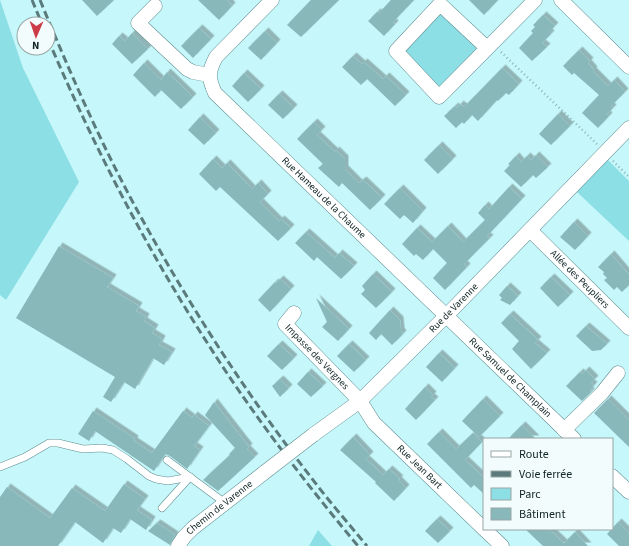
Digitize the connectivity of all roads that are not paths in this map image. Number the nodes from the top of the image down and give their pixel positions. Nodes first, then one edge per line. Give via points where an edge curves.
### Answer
1 (272, 0) edge
2 (534, 0) edge
3 (561, 0) edge
4 (155, 6) dead end
5 (490, 46) junction
6 (629, 67) edge
7 (209, 75) junction
8 (629, 128) edge
9 (530, 230) junction
10 (294, 313) dead end
11 (446, 316) junction
12 (629, 328) edge
13 (618, 373) dead end
14 (360, 401) junction
15 (569, 434) edge
16 (167, 460) dead end
17 (0, 468) edge
18 (265, 472) joint
19 (190, 477) junction
20 (613, 477) edge
21 (629, 492) edge
22 (226, 504) junction
23 (162, 508) dead end
24 (483, 528) edge
25 (485, 530) edge
26 (178, 546) edge
27 (502, 546) edge

1 - 7 street via 216,57
2 - 5 street
3 - 6 street
4 - 7 street via 138,23 187,69
5 - 5 street via 439,97 396,51 440,4
7 - 11 street, Rue Hameau de la Chaume via 215,93
8 - 9 street, Rue de Varenne
9 - 11 street, Rue de Varenne
9 - 12 street, Allée des Peupliers
10 - 14 street, Impasse des Vergnes via 285,324
11 - 14 street, Rue de Varenne
11 - 15 street, Rue Samuel de Champlain
13 - 15 street
14 - 18 street, Rue de Varenne, bridge
14 - 24 street, Rue Jean Bart via 374,423
16 - 19 lane
17 - 19 lane via 53,443 84,449 113,450 156,479 168,481
18 - 22 street, Chemin de Varenne
19 - 22 lane
19 - 23 lane
20 - 21 street
22 - 26 street, Chemin de Varenne via 193,528
25 - 27 street, Rue Jean Bart

